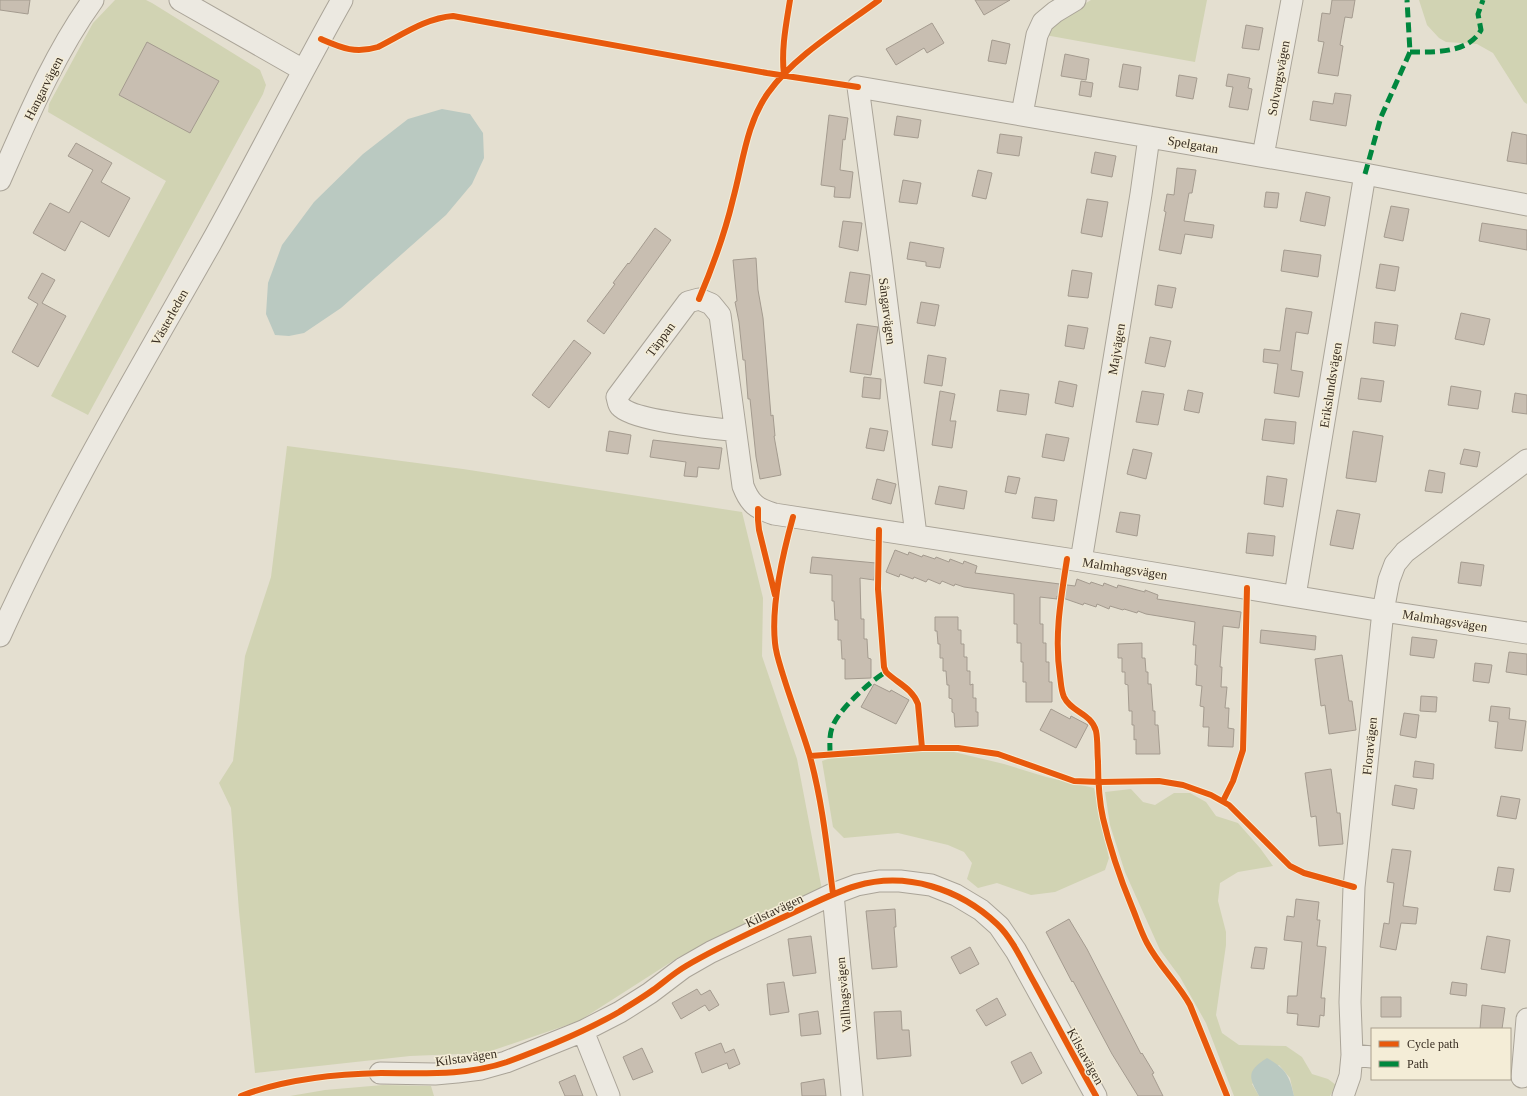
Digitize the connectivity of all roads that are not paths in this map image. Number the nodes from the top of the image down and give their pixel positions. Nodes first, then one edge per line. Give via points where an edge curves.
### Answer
1 (93, 0) edge
2 (180, 0) edge
3 (342, 0) edge
4 (1075, 0) edge
5 (1292, 0) edge
6 (303, 70) junction
7 (858, 87) joint
8 (1022, 114) junction
9 (1149, 137) junction
10 (1263, 156) junction
11 (1365, 174) junction
12 (0, 180) edge
13 (1527, 205) edge
14 (735, 431) junction
15 (1527, 460) edge
16 (916, 535) junction
17 (1081, 561) junction
18 (1295, 596) junction
19 (1383, 611) junction
20 (1527, 633) edge
21 (0, 636) edge
22 (833, 894) junction
23 (1527, 1019) edge
24 (584, 1031) junction
25 (1362, 1056) edge
26 (380, 1073) dead end
27 (1520, 1077) edge
28 (609, 1096) edge
29 (852, 1096) edge
30 (1096, 1096) edge
31 (1343, 1096) edge

1 - 12 street, Hangarvägen via 81,16 35,101
2 - 6 street
3 - 6 street, Västerleden
4 - 8 street via 1043,22 1037,35
5 - 10 street, Solvargsvägen
6 - 21 street, Västerleden via 246,179 65,504
7 - 8 street, Spelgatan
7 - 16 street, Sångarvägen
8 - 9 street, Spelgatan
9 - 10 street, Spelgatan
9 - 17 street, Majvägen
10 - 11 street, Spelgatan
11 - 13 street, Spelgatan
11 - 18 street, Erikslundsvägen
14 - 14 street, Täppan via 720,315 711,304 699,299 688,302 617,397 620,406 630,413 648,418
14 - 16 street, Malmhagsvägen via 743,486 748,499 758,509 774,514
15 - 19 street, Floravägen via 1405,552 1395,564 1389,580
16 - 17 street, Malmhagsvägen
17 - 18 street, Malmhagsvägen
18 - 19 street, Malmhagsvägen
19 - 20 street, Malmhagsvägen
19 - 25 street, Floravägen via 1354,886 1350,1002
22 - 24 street, Kilstavägen via 711,952 683,968 650,993
22 - 29 street, Vallhagsvägen
22 - 30 street, Kilstavägen via 857,885 900,881 932,885 981,910 999,926 1016,951
23 - 27 street
24 - 26 street, Kilstavägen via 506,1062 481,1069 435,1074
24 - 28 street
25 - 31 street, Floravägen via 1350,1076

